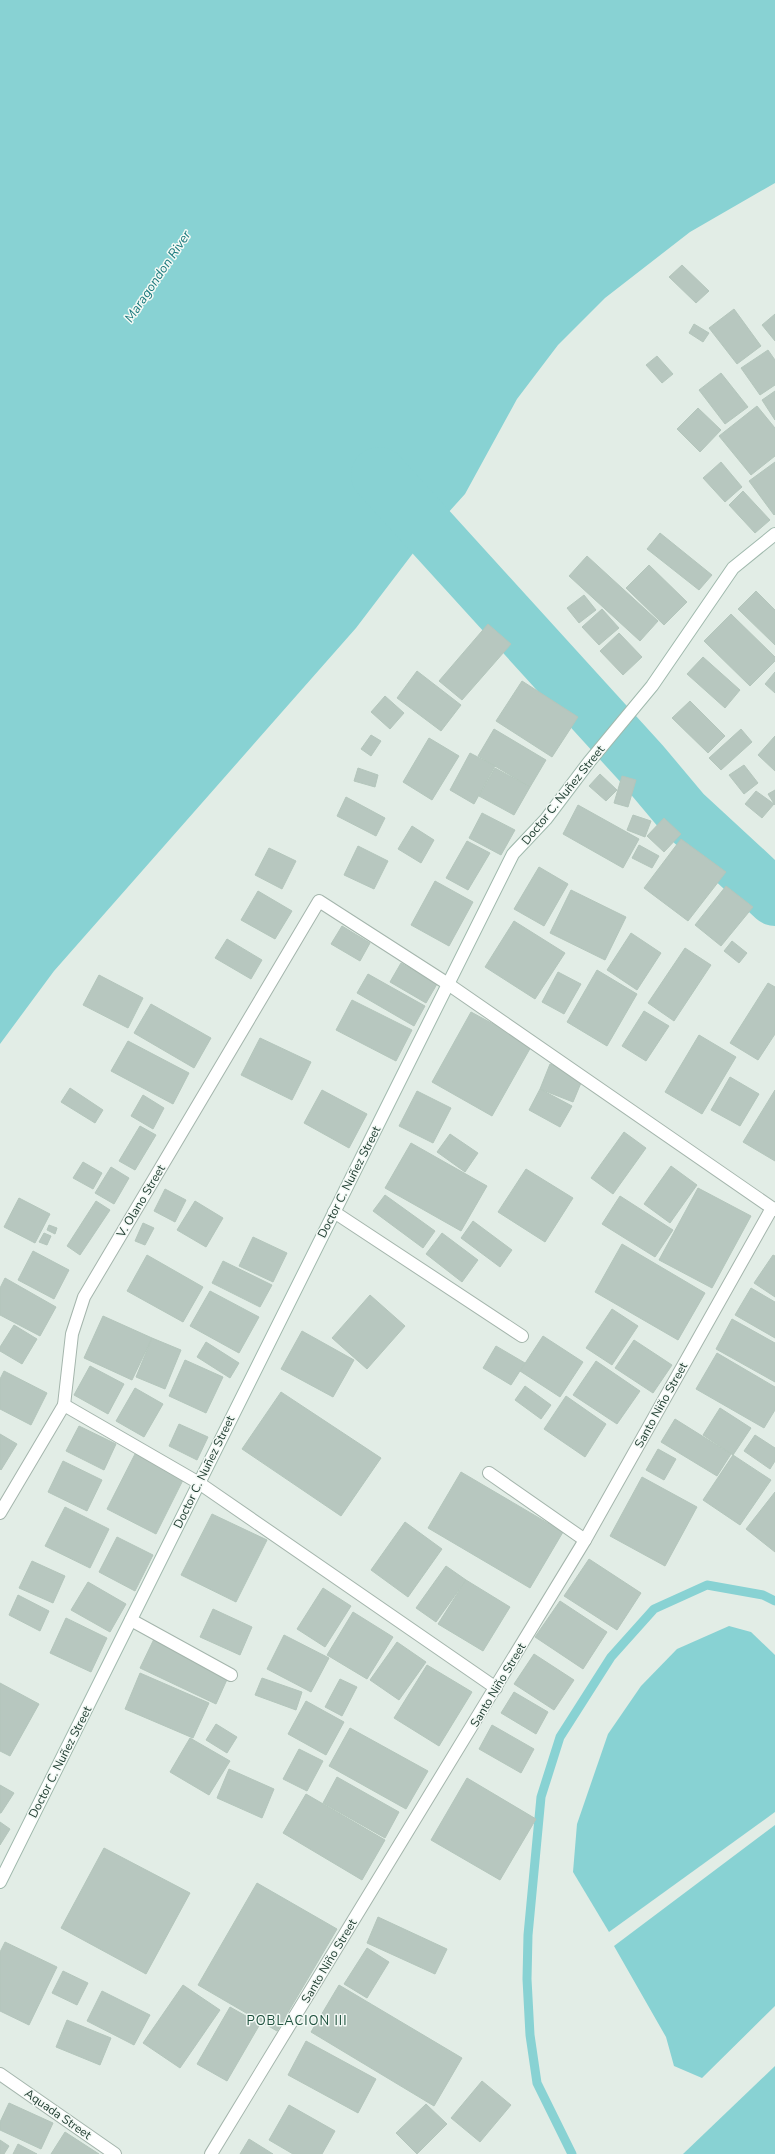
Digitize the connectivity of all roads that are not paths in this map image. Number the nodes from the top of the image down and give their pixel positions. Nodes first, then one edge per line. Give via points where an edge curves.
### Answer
1 (775, 534) edge
2 (448, 984) junction
3 (774, 1209) edge
4 (334, 1212) junction
5 (522, 1336) dead end
6 (64, 1405) junction
7 (489, 1473) dead end
8 (199, 1483) junction
9 (0, 1513) edge
10 (585, 1540) junction
11 (131, 1620) junction
12 (231, 1675) dead end
13 (496, 1688) junction
14 (0, 1882) edge
15 (0, 2074) edge
16 (115, 2154) edge
17 (211, 2154) edge

1 - 2 street, Doctor C. Nuñez Street via 733,568 652,686 546,819 513,854
2 - 3 street
2 - 4 street, Doctor C. Nuñez Street
2 - 6 street, V. Olano Street via 319,901 84,1297 72,1334
3 - 10 street, Santo Niño Street
4 - 5 street
4 - 8 street, Doctor C. Nuñez Street
6 - 8 street
6 - 9 street, V. Olano Street
7 - 10 street
8 - 11 street, Doctor C. Nuñez Street
8 - 13 street
10 - 13 street, Santo Niño Street
11 - 12 street
11 - 14 street, Doctor C. Nuñez Street
13 - 17 street, Santo Niño Street
15 - 16 street, Aquada Street

